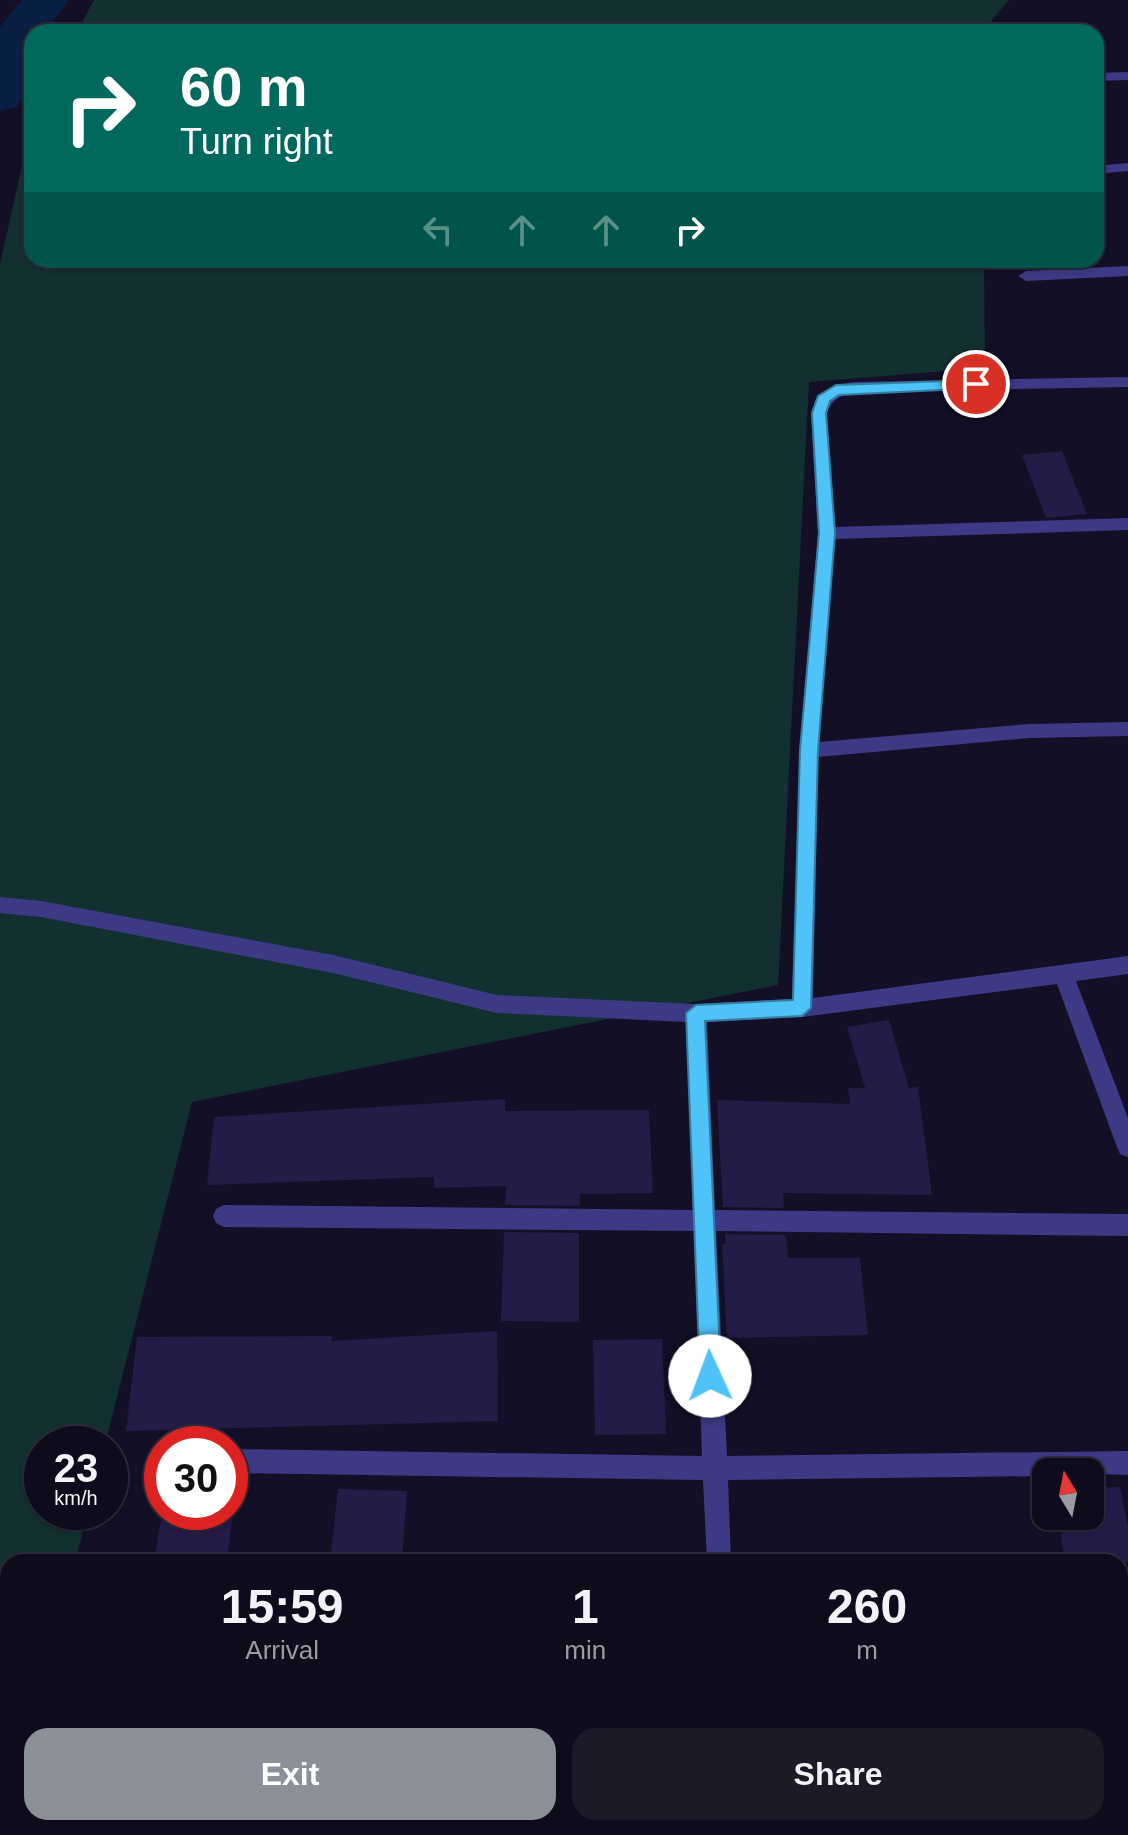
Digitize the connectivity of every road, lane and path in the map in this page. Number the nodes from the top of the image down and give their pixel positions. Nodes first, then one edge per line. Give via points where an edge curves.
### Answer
1 (1128, 76) edge
2 (1104, 77) edge
3 (1128, 167) edge
4 (1104, 169) edge
5 (1128, 271) edge
6 (1026, 276) dead end
7 (1128, 382) edge
8 (1128, 524) edge
9 (827, 533) junction
10 (1128, 729) edge
11 (809, 750) junction
12 (0, 905) edge
13 (1128, 965) edge
14 (1063, 974) junction
15 (802, 1008) junction
16 (696, 1013) junction
17 (1128, 1147) edge
18 (224, 1216) dead end
19 (705, 1223) junction
20 (1128, 1225) edge
21 (248, 1461) edge
22 (1128, 1463) edge
23 (714, 1468) junction
24 (719, 1554) edge

1 - 2 street
3 - 4 street
5 - 6 street
7 - 9 street via 836,390 823,399 819,413
8 - 9 street
9 - 11 street
10 - 11 street via 1029,731
11 - 15 street
12 - 16 street via 333,964 497,1004
13 - 14 street
14 - 15 street
14 - 17 street
15 - 16 street
16 - 19 street
18 - 19 street
19 - 20 street
19 - 23 street
21 - 23 street
22 - 23 street
23 - 24 street

